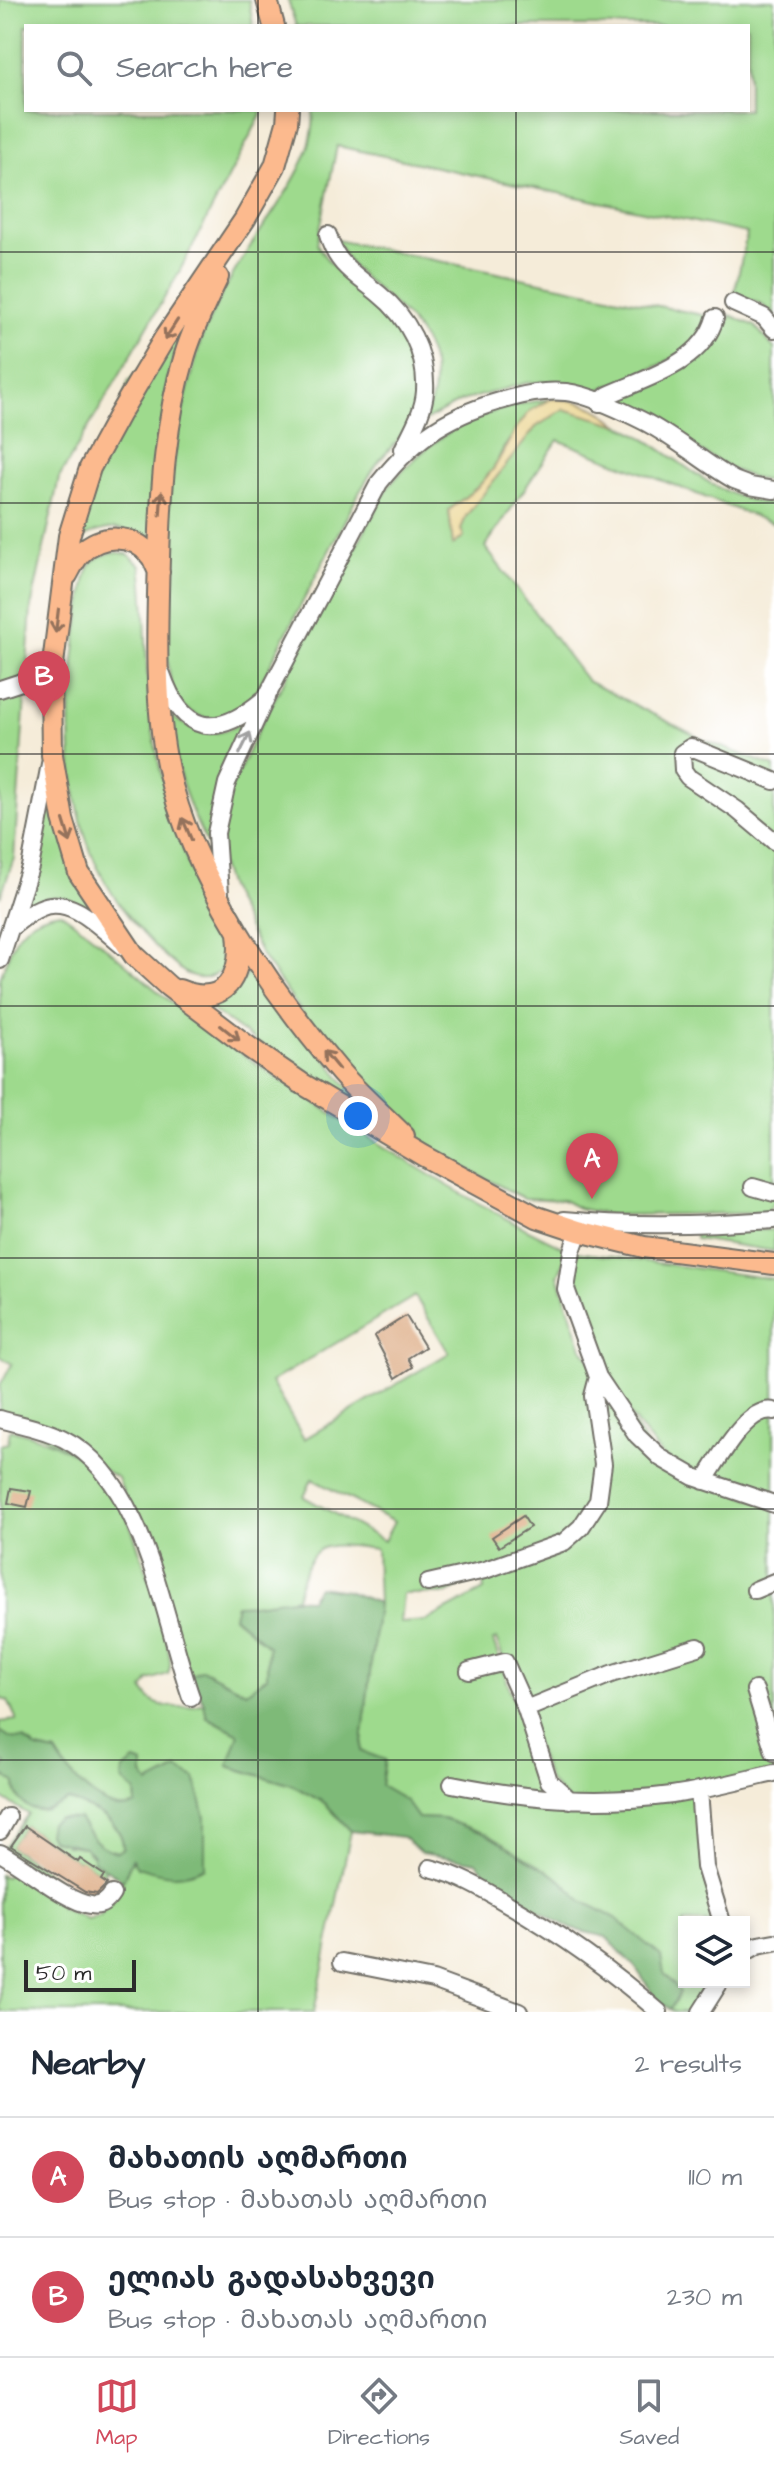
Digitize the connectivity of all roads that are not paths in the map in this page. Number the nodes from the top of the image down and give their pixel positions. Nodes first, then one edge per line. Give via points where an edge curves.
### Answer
1 (267, 0) edge
2 (273, 24) edge
3 (288, 112) edge
4 (245, 219) junction
5 (328, 235) dead end
6 (733, 303) dead end
7 (715, 318) dead end
8 (774, 329) edge
9 (599, 403) junction
10 (397, 460) junction
11 (774, 490) edge
12 (159, 572) junction
13 (63, 580) junction
14 (159, 665) junction
15 (52, 672) junction
16 (0, 689) edge
17 (267, 696) junction
18 (52, 755) junction
19 (774, 781) edge
20 (774, 841) edge
21 (221, 899) junction
22 (13, 926) junction
23 (237, 929) junction
24 (134, 955) junction
25 (0, 960) edge
26 (168, 986) junction
27 (424, 1156) junction
28 (753, 1187) dead end
29 (774, 1193) edge
30 (537, 1217) junction
31 (774, 1220) edge
32 (579, 1231) junction
33 (774, 1264) edge
34 (598, 1377) junction
35 (774, 1411) edge
36 (0, 1419) edge
37 (699, 1479) junction
38 (774, 1504) edge
39 (774, 1582) edge
40 (428, 1583) dead end
41 (755, 1590) dead end
42 (698, 1647) dead end
43 (469, 1671) dead end
44 (755, 1690) dead end
45 (191, 1697) dead end
46 (526, 1709) junction
47 (774, 1752) edge
48 (774, 1773) edge
49 (452, 1784) dead end
50 (699, 1790) junction
51 (570, 1800) junction
52 (0, 1853) edge
53 (430, 1868) dead end
54 (112, 1894) dead end
55 (720, 1916) edge
56 (774, 1942) edge
57 (750, 1950) edge
58 (342, 1962) dead end
59 (716, 1988) edge
60 (519, 2012) edge
61 (659, 2012) edge
62 (701, 2012) edge

1 - 2 main road
3 - 4 main road via 275,166
12 -> 4 main road via 167,435 185,354
4 -> 13 main road via 164,339 90,468 69,536
5 - 10 street via 332,252 410,329 423,361 425,393 416,425
6 - 8 street via 764,317
7 - 9 street via 705,341 681,361
9 - 10 street via 552,391 488,403 428,433
9 - 11 street via 641,420 734,480
10 - 17 street via 363,511
12 - 13 main road via 134,542 114,538 95,542 80,554
12 - 14 main road
13 -> 15 main road
14 - 17 street via 180,712 198,724 220,726 241,718
21 -> 14 main road via 182,818 168,770
15 - 16 street
15 - 18 main road
21 -> 17 street via 216,849 220,808
18 - 22 street
18 -> 24 main road via 79,873
19 - 20 street via 691,747 682,753 688,777
21 - 23 main road
22 - 24 street via 39,908 66,906
22 - 25 street
23 - 26 main road via 241,953 228,985 216,994 196,997
27 -> 23 main road via 342,1074
24 - 26 main road
26 -> 27 main road via 301,1083
27 - 30 main road
28 - 29 street
30 - 31 street via 621,1225
30 - 32 main road
32 - 33 main road via 644,1247
32 - 34 street via 566,1289
34 - 37 street via 637,1435 661,1458
34 - 40 street via 593,1396 603,1464 598,1501 581,1527 564,1542 485,1570
35 - 37 street via 753,1415
36 - 45 street via 67,1440 117,1486 137,1528
37 - 38 street
39 - 41 street
42 - 46 street via 611,1674
43 - 46 street via 507,1664
44 - 47 street
46 - 51 street via 549,1781
48 - 50 street
49 - 51 street
50 - 51 street
50 - 55 street via 705,1867
52 - 54 street via 83,1903 100,1905
53 - 61 street via 474,1884 545,1925
56 - 57 street
58 - 60 street via 433,1980
59 - 62 street

